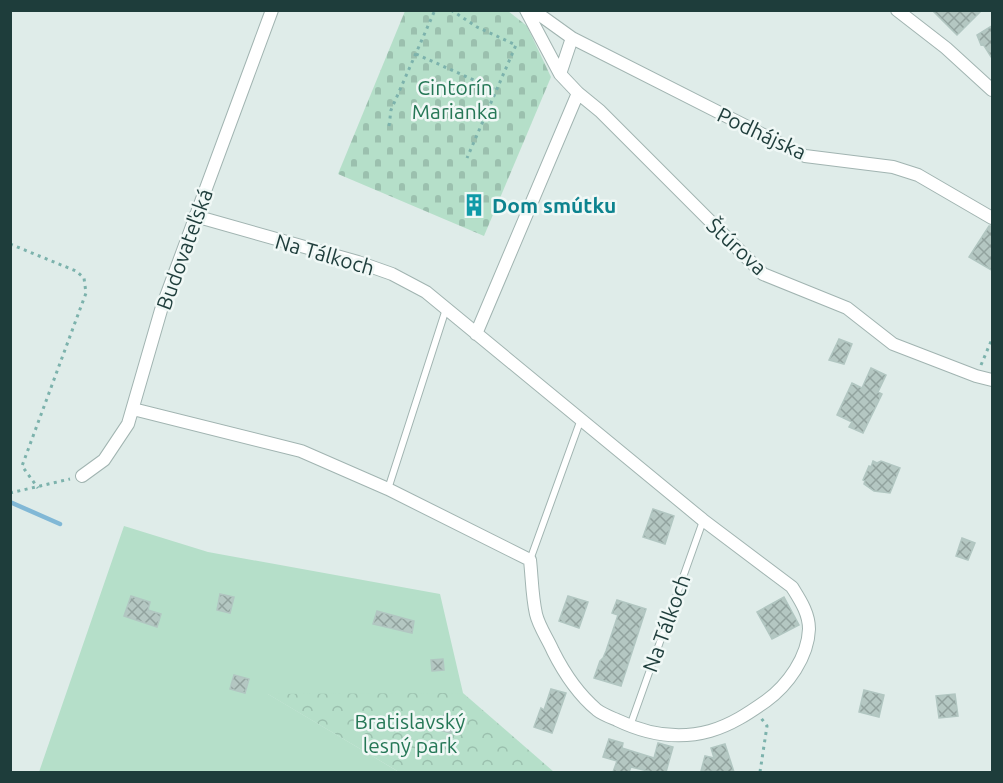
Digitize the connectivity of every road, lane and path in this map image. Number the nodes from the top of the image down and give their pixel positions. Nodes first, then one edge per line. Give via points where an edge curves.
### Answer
1 (272, 10) edge
2 (435, 10) edge
3 (451, 10) edge
4 (526, 10) edge
5 (533, 10) edge
6 (897, 10) edge
7 (572, 38) junction
8 (416, 54) junction
9 (560, 74) junction
10 (496, 90) junction
11 (993, 90) edge
12 (578, 93) junction
13 (389, 126) dead end
14 (466, 158) dead end
15 (195, 216) junction
16 (993, 218) edge
17 (10, 244) edge
18 (446, 309) junction
19 (476, 334) junction
20 (993, 339) edge
21 (976, 376) junction
22 (993, 381) edge
23 (133, 409) junction
24 (581, 419) junction
25 (82, 476) joint
26 (38, 488) junction
27 (388, 489) junction
28 (10, 493) edge
29 (703, 520) junction
30 (530, 560) junction
31 (755, 709) junction
32 (630, 726) junction
33 (760, 772) edge

1 - 15 street, Budovateľská
2 - 8 path
3 - 10 path via 516,45
4 - 9 street, Štúrova
5 - 7 street
6 - 11 street
7 - 9 street
7 - 16 street, Podhájska via 805,156 893,167 918,175
8 - 10 path
8 - 13 path via 391,110
9 - 12 street, Štúrova
10 - 14 path
12 - 19 street
12 - 21 street, Štúrova via 763,274 847,308 893,344
15 - 18 street, Na Tálkoch via 392,274 426,292
15 - 23 street, Budovateľská via 161,310
17 - 26 path via 76,271 84,278 86,293 22,466
18 - 19 street, Na Tálkoch
18 - 27 lane
19 - 24 street, Na Tálkoch
20 - 21 path
21 - 22 street, Štúrova
23 - 25 street, Budovateľská via 128,424 104,460
23 - 27 street via 302,451
24 - 29 street, Na Tálkoch
24 - 30 lane, Na Tálkoch
25 - 26 path
26 - 28 path
27 - 30 street
29 - 31 street, Na Tálkoch via 792,587 807,618 809,630 797,669
29 - 32 lane, Na Tálkoch
30 - 32 street, Na Tálkoch via 537,617 561,668 598,711
31 - 32 street, Na Tálkoch via 710,731 681,736 653,734
31 - 33 path via 767,726

